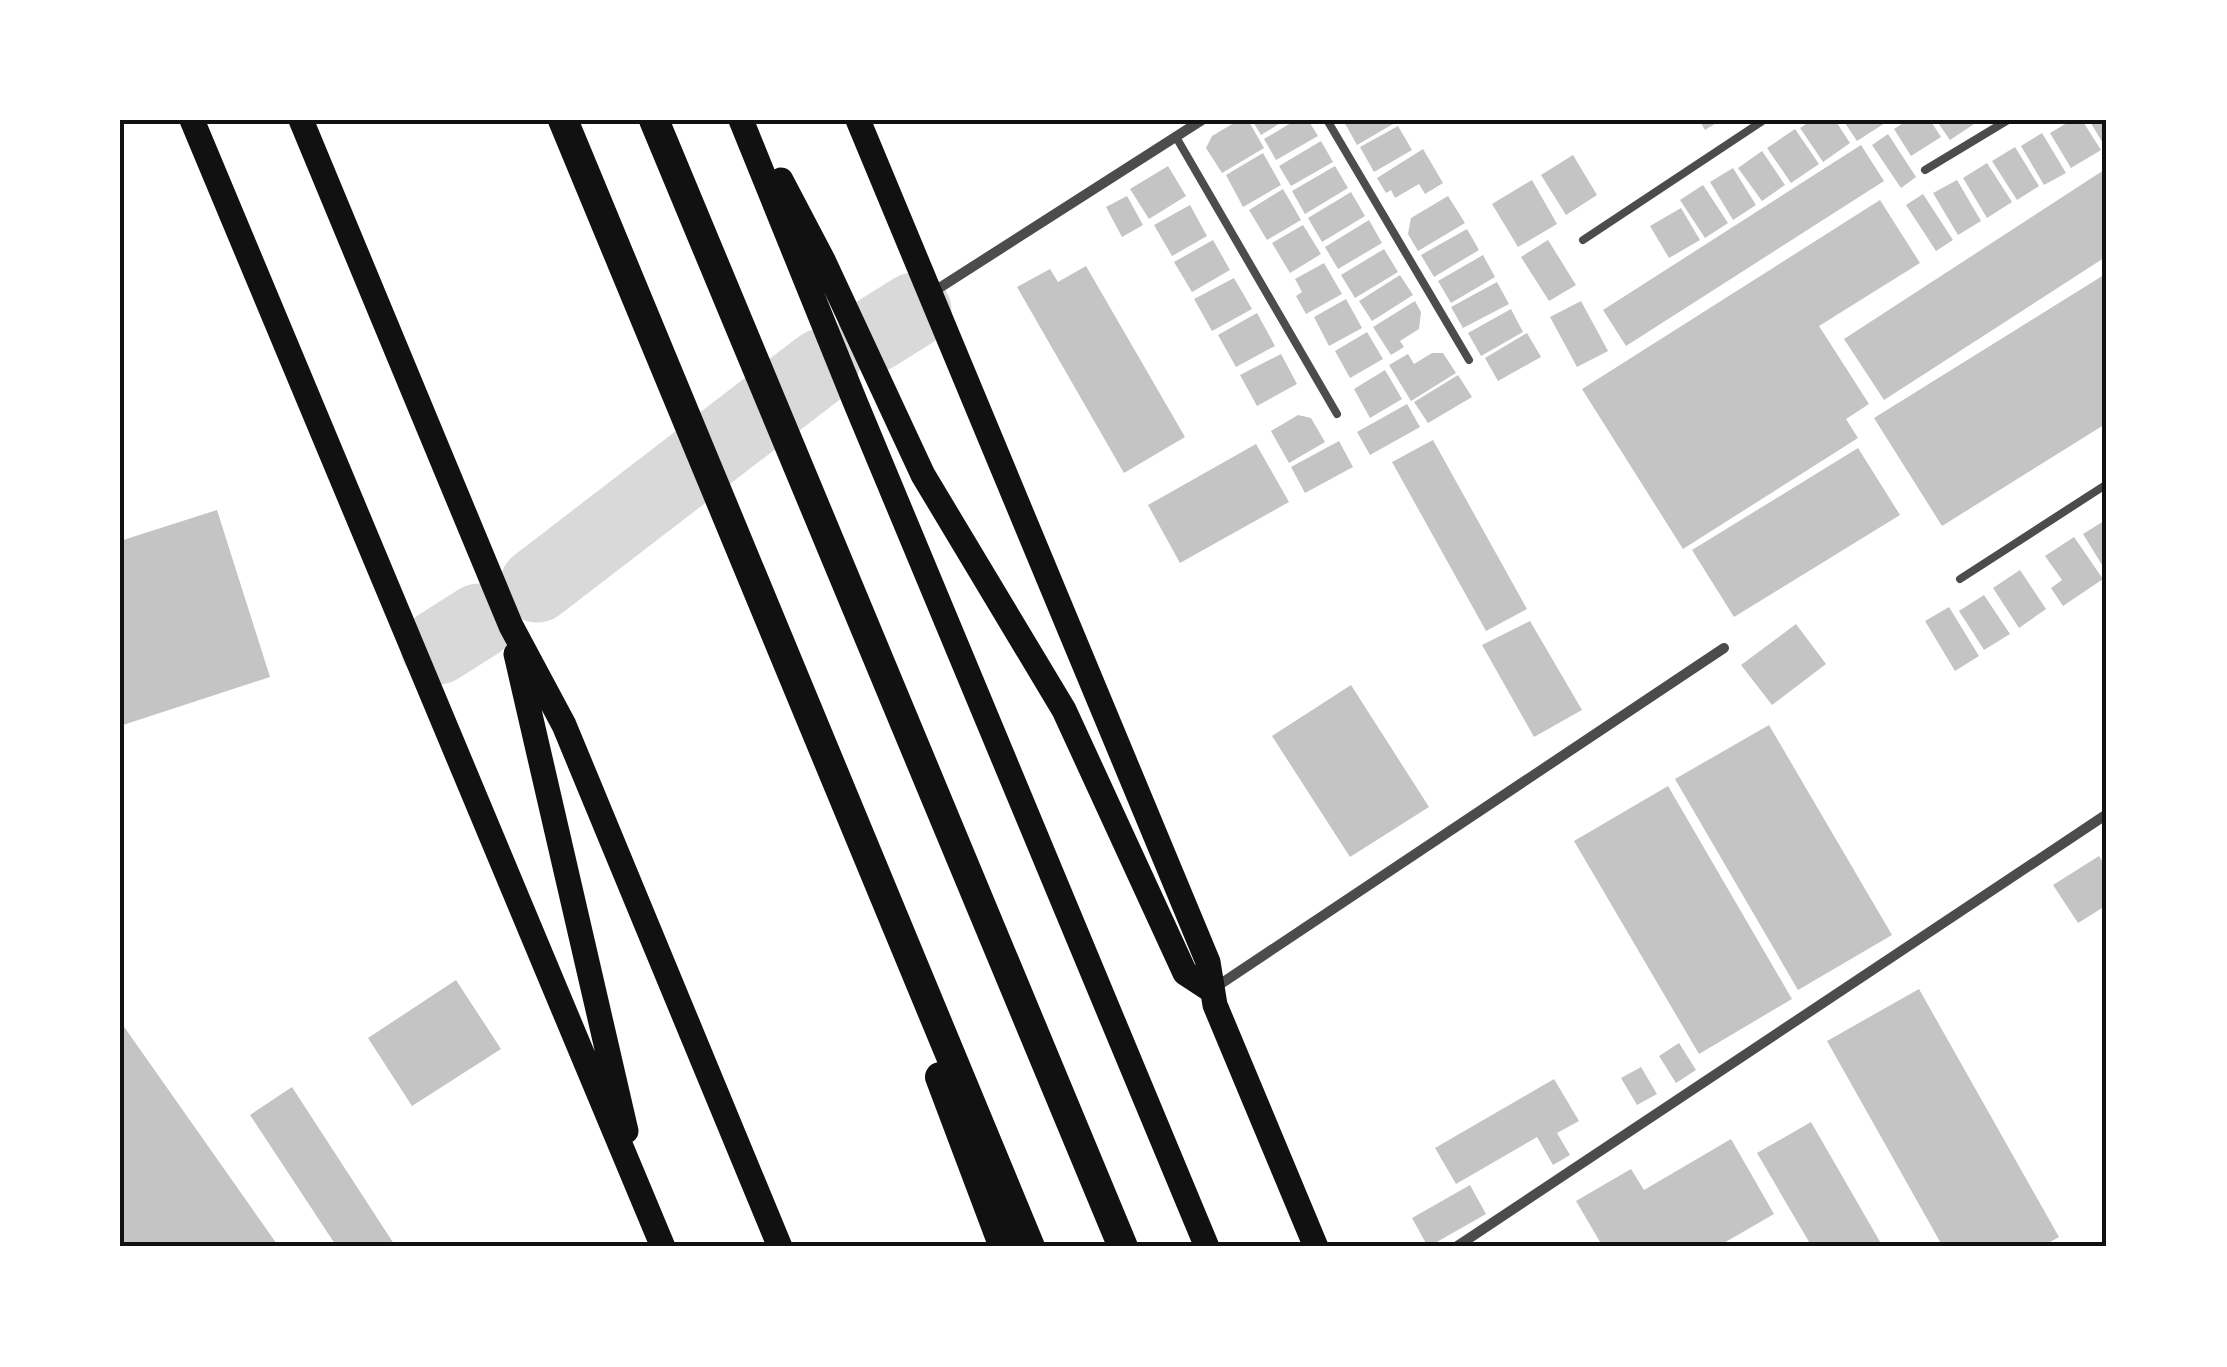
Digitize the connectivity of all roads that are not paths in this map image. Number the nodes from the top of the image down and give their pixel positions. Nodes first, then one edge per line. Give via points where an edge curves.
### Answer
1 (192, 120) edge
2 (301, 120) edge
3 (562, 120) edge
4 (654, 120) edge
5 (743, 120) edge
6 (858, 120) edge
7 (1202, 120) edge
8 (1327, 120) edge
9 (1764, 120) edge
10 (2008, 120) edge
11 (1176, 136) junction
12 (1926, 170) dead end
13 (1582, 240) dead end
14 (931, 294) junction
15 (1469, 360) dead end
16 (1337, 414) dead end
17 (2107, 484) edge
18 (1960, 579) dead end
19 (510, 626) junction
20 (1724, 648) dead end
21 (2107, 814) edge
22 (880, 886) junction
23 (1211, 990) junction
24 (638, 1190) junction
25 (663, 1247) edge
26 (780, 1247) edge
27 (1004, 1247) edge
28 (1030, 1247) edge
29 (1122, 1247) edge
30 (1207, 1247) edge
31 (1316, 1247) edge
32 (1456, 1247) edge

1 - 24 main road
2 - 19 main road
3 - 22 highway
4 - 29 highway
5 - 23 main road via 823,260 922,475 1064,710 1186,973
5 - 30 main road
6 - 14 main road
7 - 11 street
8 - 15 lane
9 - 13 lane
10 - 12 lane
11 - 14 street
11 - 16 lane
14 - 23 main road via 1208,962
17 - 18 lane
19 - 24 main road
19 - 26 main road via 564,724
20 - 23 street
21 - 32 street
22 - 27 highway via 954,1120
22 - 28 highway
23 - 31 main road
24 - 25 main road

